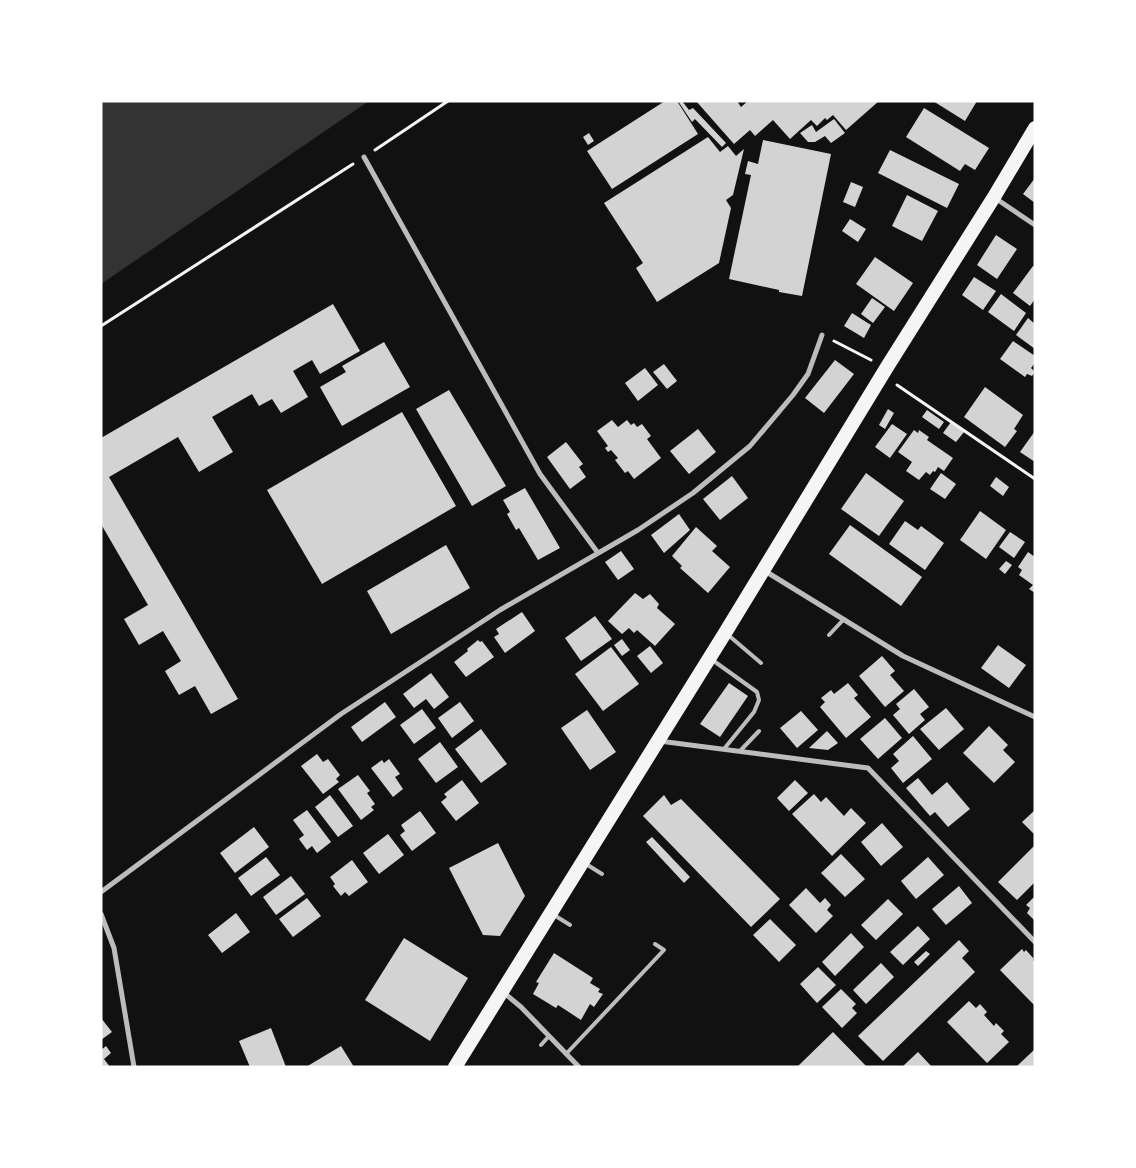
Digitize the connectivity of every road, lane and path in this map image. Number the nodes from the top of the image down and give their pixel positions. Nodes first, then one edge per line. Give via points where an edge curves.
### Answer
1 (448, 101) edge
2 (1035, 128) edge
3 (364, 157) junction
4 (994, 197) junction
5 (1035, 225) edge
6 (101, 326) edge
7 (822, 335) joint
8 (872, 360) dead end
9 (882, 375) junction
10 (1035, 479) edge
11 (598, 553) junction
12 (762, 570) junction
13 (844, 618) junction
14 (725, 633) junction
15 (829, 634) dead end
16 (709, 658) junction
17 (761, 662) dead end
18 (1035, 717) edge
19 (759, 731) dead end
20 (658, 741) junction
21 (724, 749) junction
22 (740, 751) junction
23 (582, 862) junction
24 (602, 874) dead end
25 (101, 892) edge
26 (550, 912) junction
27 (101, 914) edge
28 (570, 925) dead end
29 (1035, 942) edge
30 (655, 944) dead end
31 (502, 991) junction
32 (549, 1036) junction
33 (541, 1045) dead end
34 (566, 1054) junction
35 (134, 1067) edge
36 (455, 1067) edge
37 (579, 1067) edge

1 - 3 path
2 - 4 highway
3 - 6 path
3 - 11 street via 540,474
4 - 5 street
4 - 9 highway
7 - 8 path
7 - 11 street via 808,374 750,446 693,493
9 - 10 path
9 - 12 highway
11 - 25 street via 500,610 342,714
12 - 13 street
12 - 14 highway
13 - 15 lane
13 - 18 street via 903,656
14 - 16 highway
14 - 17 lane
16 - 20 highway
16 - 21 lane via 757,692 759,700 754,712
19 - 22 lane
20 - 21 street
20 - 23 highway
21 - 22 street
22 - 29 street via 868,768
23 - 24 lane
23 - 26 highway
26 - 28 lane
26 - 31 highway
27 - 35 street via 114,948
30 - 34 lane via 664,950
31 - 32 street
31 - 36 highway
32 - 33 lane
32 - 34 street
34 - 37 street

